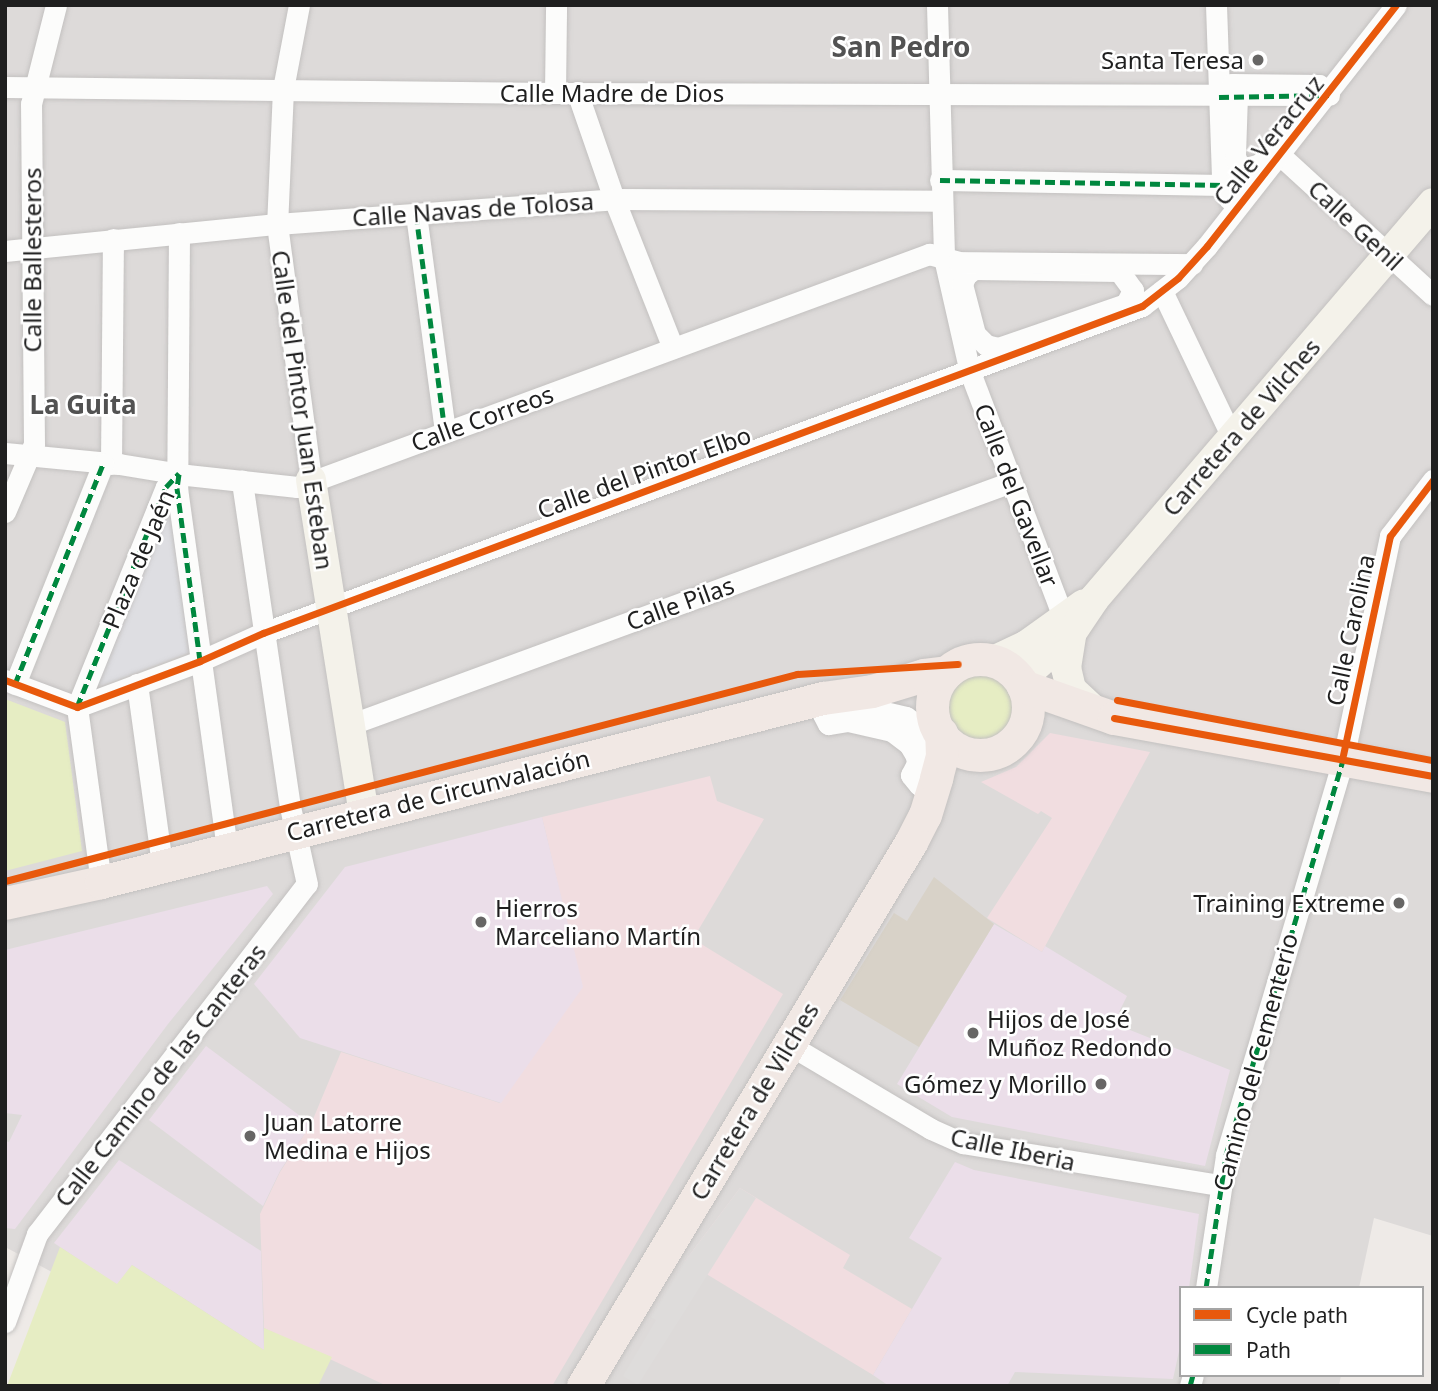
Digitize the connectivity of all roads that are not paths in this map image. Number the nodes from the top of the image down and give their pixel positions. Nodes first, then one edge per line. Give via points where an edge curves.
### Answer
1 (57, 5) edge
2 (299, 5) edge
3 (556, 5) edge
4 (937, 5) edge
5 (1216, 5) edge
6 (1396, 5) edge
7 (5, 87) edge
8 (35, 87) junction
9 (283, 89) junction
10 (576, 92) junction
11 (555, 93) junction
12 (1324, 95) junction
13 (940, 96) junction
14 (1228, 96) junction
15 (1280, 155) junction
16 (1226, 186) junction
17 (941, 190) junction
18 (614, 199) junction
19 (1433, 203) edge
20 (1236, 209) junction
21 (416, 214) junction
22 (277, 224) junction
23 (179, 233) junction
24 (113, 239) junction
25 (31, 250) junction
26 (5, 251) edge
27 (1388, 256) junction
28 (944, 258) junction
29 (1129, 264) junction
30 (1192, 264) junction
31 (1162, 291) junction
32 (1433, 295) edge
33 (1142, 306) junction
34 (975, 334) joint
35 (673, 348) junction
36 (970, 372) junction
37 (445, 431) junction
38 (1233, 439) junction
39 (5, 453) edge
40 (29, 456) junction
41 (107, 464) junction
42 (179, 473) junction
43 (311, 480) junction
44 (1433, 480) edge
45 (243, 481) junction
46 (1011, 482) junction
47 (5, 512) edge
48 (332, 607) junction
49 (1068, 625) junction
50 (262, 633) junction
51 (200, 661) junction
52 (993, 661) junction
53 (947, 672) junction
54 (10, 682) edge
55 (1021, 683) junction
56 (137, 684) junction
57 (872, 691) junction
58 (77, 707) junction
59 (1102, 713) junction
60 (1026, 721) junction
61 (828, 724) joint
62 (349, 725) junction
63 (937, 726) junction
64 (978, 754) junction
65 (1343, 759) junction
66 (1433, 776) edge
67 (363, 814) junction
68 (925, 815) junction
69 (294, 831) junction
70 (227, 848) junction
71 (162, 865) junction
72 (101, 882) junction
73 (5, 903) edge
74 (788, 1044) junction
75 (1219, 1185) junction
76 (1206, 1286) edge
77 (5, 1322) edge
78 (583, 1386) edge

1 - 8 street, Calle Ballesteros
2 - 9 street, Calle del Pintor Juan Esteban
3 - 11 street
4 - 13 street, Calle del Gavellar
5 - 14 street
6 - 12 street, Calle Veracruz
7 - 8 street, Calle Madre de Dios
8 - 9 street, Calle Madre de Dios
8 - 25 street, Calle Ballesteros via 31,104
9 - 11 street, Calle Madre de Dios
9 - 22 street, Calle del Pintor Juan Esteban
10 - 11 street, Calle Madre de Dios
10 - 13 street, Calle Madre de Dios
10 - 18 street
12 - 14 street, Calle Madre de Dios
12 - 14 street via 1251,168 1237,163
12 - 15 street, Calle Veracruz
13 - 14 street, Calle Madre de Dios
13 - 17 street, Calle del Gavellar
14 - 16 street
15 - 20 street, Calle Veracruz
15 - 27 street, Calle Genil
16 - 17 street, Calle Navas de Tolosa
16 - 20 street
17 - 18 street, Calle Navas de Tolosa
17 - 28 street, Calle del Gavellar
18 - 21 street, Calle Navas de Tolosa
18 - 35 street
19 - 27 street, Carretera de Vilches
20 - 30 street, Calle Veracruz
21 - 22 street, Calle Navas de Tolosa
21 - 37 street
22 - 23 street, Calle Navas de Tolosa
22 - 43 street, Calle del Pintor Juan Esteban
23 - 24 street, Calle Navas de Tolosa
23 - 42 street
24 - 25 street, Calle Navas de Tolosa
24 - 41 street
25 - 26 street, Calle Navas de Tolosa
25 - 40 street, Calle Ballesteros via 34,443
27 - 32 street, Calle Genil
27 - 38 street, Carretera de Vilches
28 - 29 street, Calle Correos via 958,262
28 - 35 street, Calle Correos via 929,254
28 - 36 street, Calle del Gavellar
29 - 30 street, Calle Correos
29 - 33 street via 1143,284
30 - 31 street, Calle Veracruz
31 - 33 street, Calle Veracruz
31 - 38 street
33 - 36 street, Calle del Pintor Elbo
34 - 34 street via 962,284 974,269 1119,271 1133,289 1126,304 1004,347 986,345
35 - 37 street, Calle Correos
36 - 46 street, Calle del Gavellar
36 - 48 street, Calle del Pintor Elbo
37 - 43 street, Calle Correos
38 - 49 street, Carretera de Vilches
39 - 40 street, Calle Correos
40 - 41 street, Calle Correos
40 - 47 street, Calle Ballesteros
41 - 42 street, Calle Correos
41 - 54 street
42 - 45 street, Calle Correos
42 - 51 street, Plaza de Jaén via 177,488
42 - 58 street, Plaza de Jaén via 166,487
43 - 45 street, Calle Correos via 297,487
43 - 48 street, Calle del Pintor Juan Esteban
44 - 65 street, Calle Carolina via 1390,536
45 - 50 street
46 - 49 street, Calle del Gavellar
46 - 62 street, Calle Pilas
48 - 50 street, Calle del Pintor Elbo
48 - 62 street, Calle del Pintor Juan Esteban
49 - 52 street, Carretera de Vilches
49 - 55 street, Carretera de Vilches
49 - 59 street via 1067,677 1078,698
50 - 51 street, Calle del Pintor Elbo
50 - 69 street
51 - 56 street, Calle del Pintor Elbo
51 - 70 street, Plaza de Jaén
52 - 53 main road via 969,660
52 - 55 main road via 1011,670
53 - 57 main road, Carretera de Circunvalación
53 - 63 main road via 934,693
54 - 58 street
55 - 59 main road
55 - 60 main road via 1028,703
56 - 58 street, Calle del Pintor Elbo
56 - 71 street
57 - 63 main road via 920,711
57 - 67 main road, Carretera de Circunvalación via 823,698
58 - 72 street
59 - 60 main road via 1089,720 1048,715
59 - 65 main road
60 - 64 main road via 1004,748
61 - 61 street via 848,721 892,731 909,744 916,757 911,775 919,785 931,749 918,723 876,710 823,714
62 - 67 street, Calle del Pintor Juan Esteban
63 - 64 main road via 958,749
63 - 68 main road, Carretera de Vilches via 942,756
64 - 68 main road, Carretera de Vilches
65 - 66 main road
65 - 75 street, Camino del Cementerio via 1258,1037
67 - 69 main road, Carretera de Circunvalación
68 - 74 main road, Carretera de Vilches
69 - 70 main road, Carretera de Circunvalación
69 - 77 street, Calle Camino de las Canteras via 307,884 37,1234
70 - 71 main road, Carretera de Circunvalación
71 - 72 main road, Carretera de Circunvalación
72 - 73 main road, Carretera de Circunvalación
74 - 75 street, Calle Iberia via 931,1129 963,1143
74 - 78 main road, Carretera de Vilches
75 - 76 street, Camino del Cementerio

